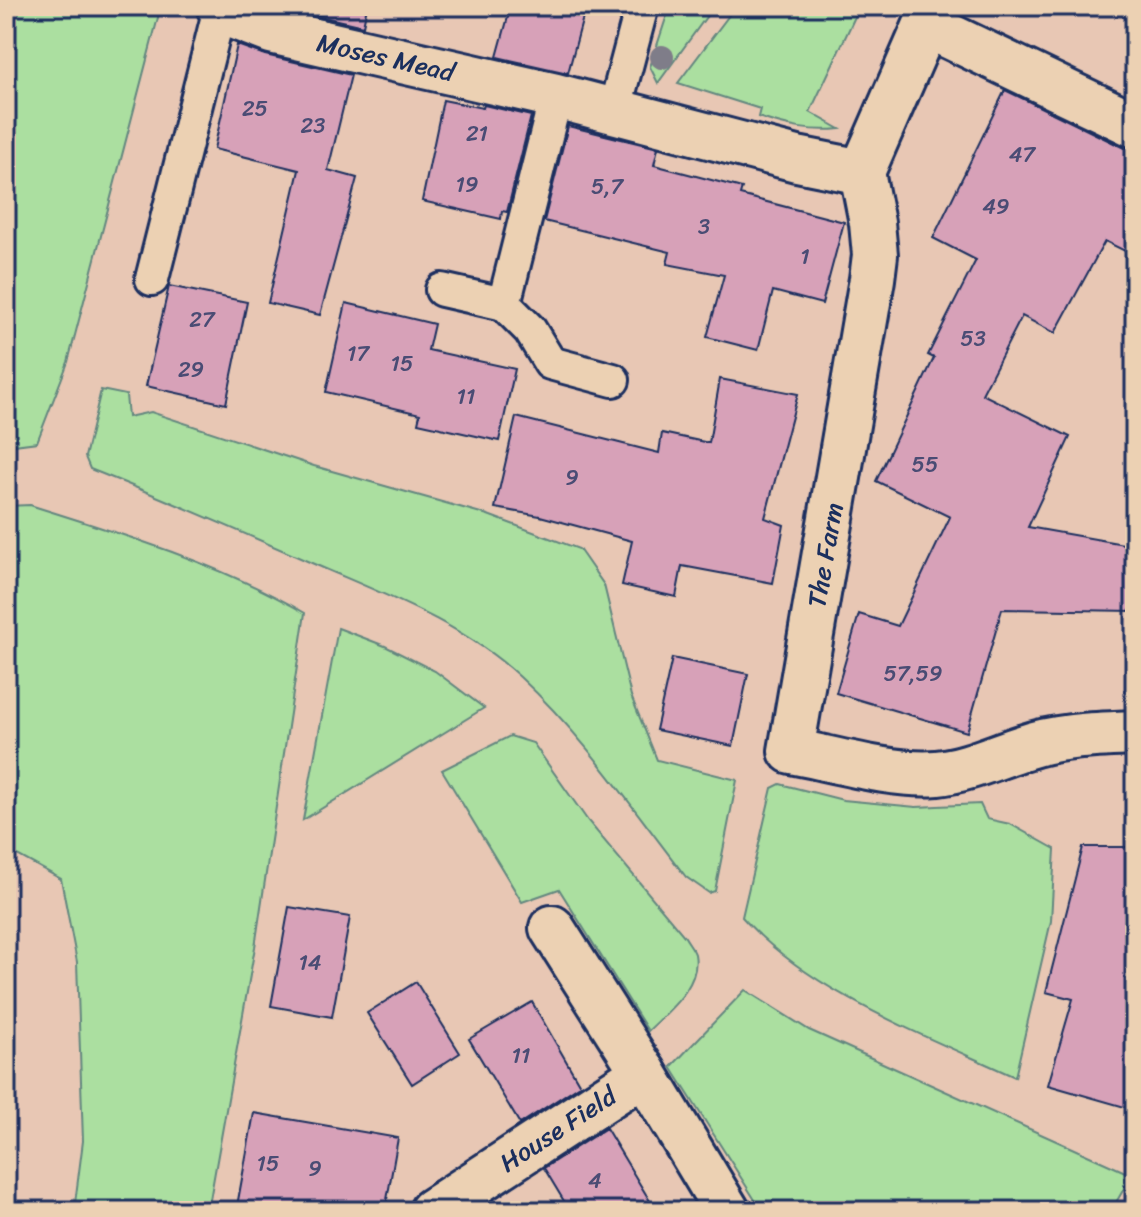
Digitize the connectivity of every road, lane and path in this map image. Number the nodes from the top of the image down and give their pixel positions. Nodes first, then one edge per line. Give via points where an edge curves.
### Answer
1 (642, 6) edge
2 (220, 7) edge
3 (927, 15) edge
4 (556, 96) junction
5 (614, 112) junction
6 (1135, 125) edge
7 (862, 172) junction
8 (156, 267) dead end
9 (442, 290) dead end
10 (504, 304) junction
11 (613, 380) dead end
12 (1135, 733) edge
13 (552, 928) dead end
14 (644, 1073) junction
15 (432, 1211) edge
16 (727, 1211) edge

1 - 5 lane
2 - 4 street, Moses Mead via 271,31
2 - 8 lane, Moses Mead
3 - 6 street
3 - 7 street
4 - 5 street, Moses Mead
4 - 10 lane
5 - 7 street, Moses Mead
7 - 12 street, The Farm via 874,267 791,751 934,773 1064,738
9 - 10 lane
10 - 11 lane via 530,330 550,363
13 - 14 street, House Field
14 - 15 street, House Field
14 - 16 street, House Field

